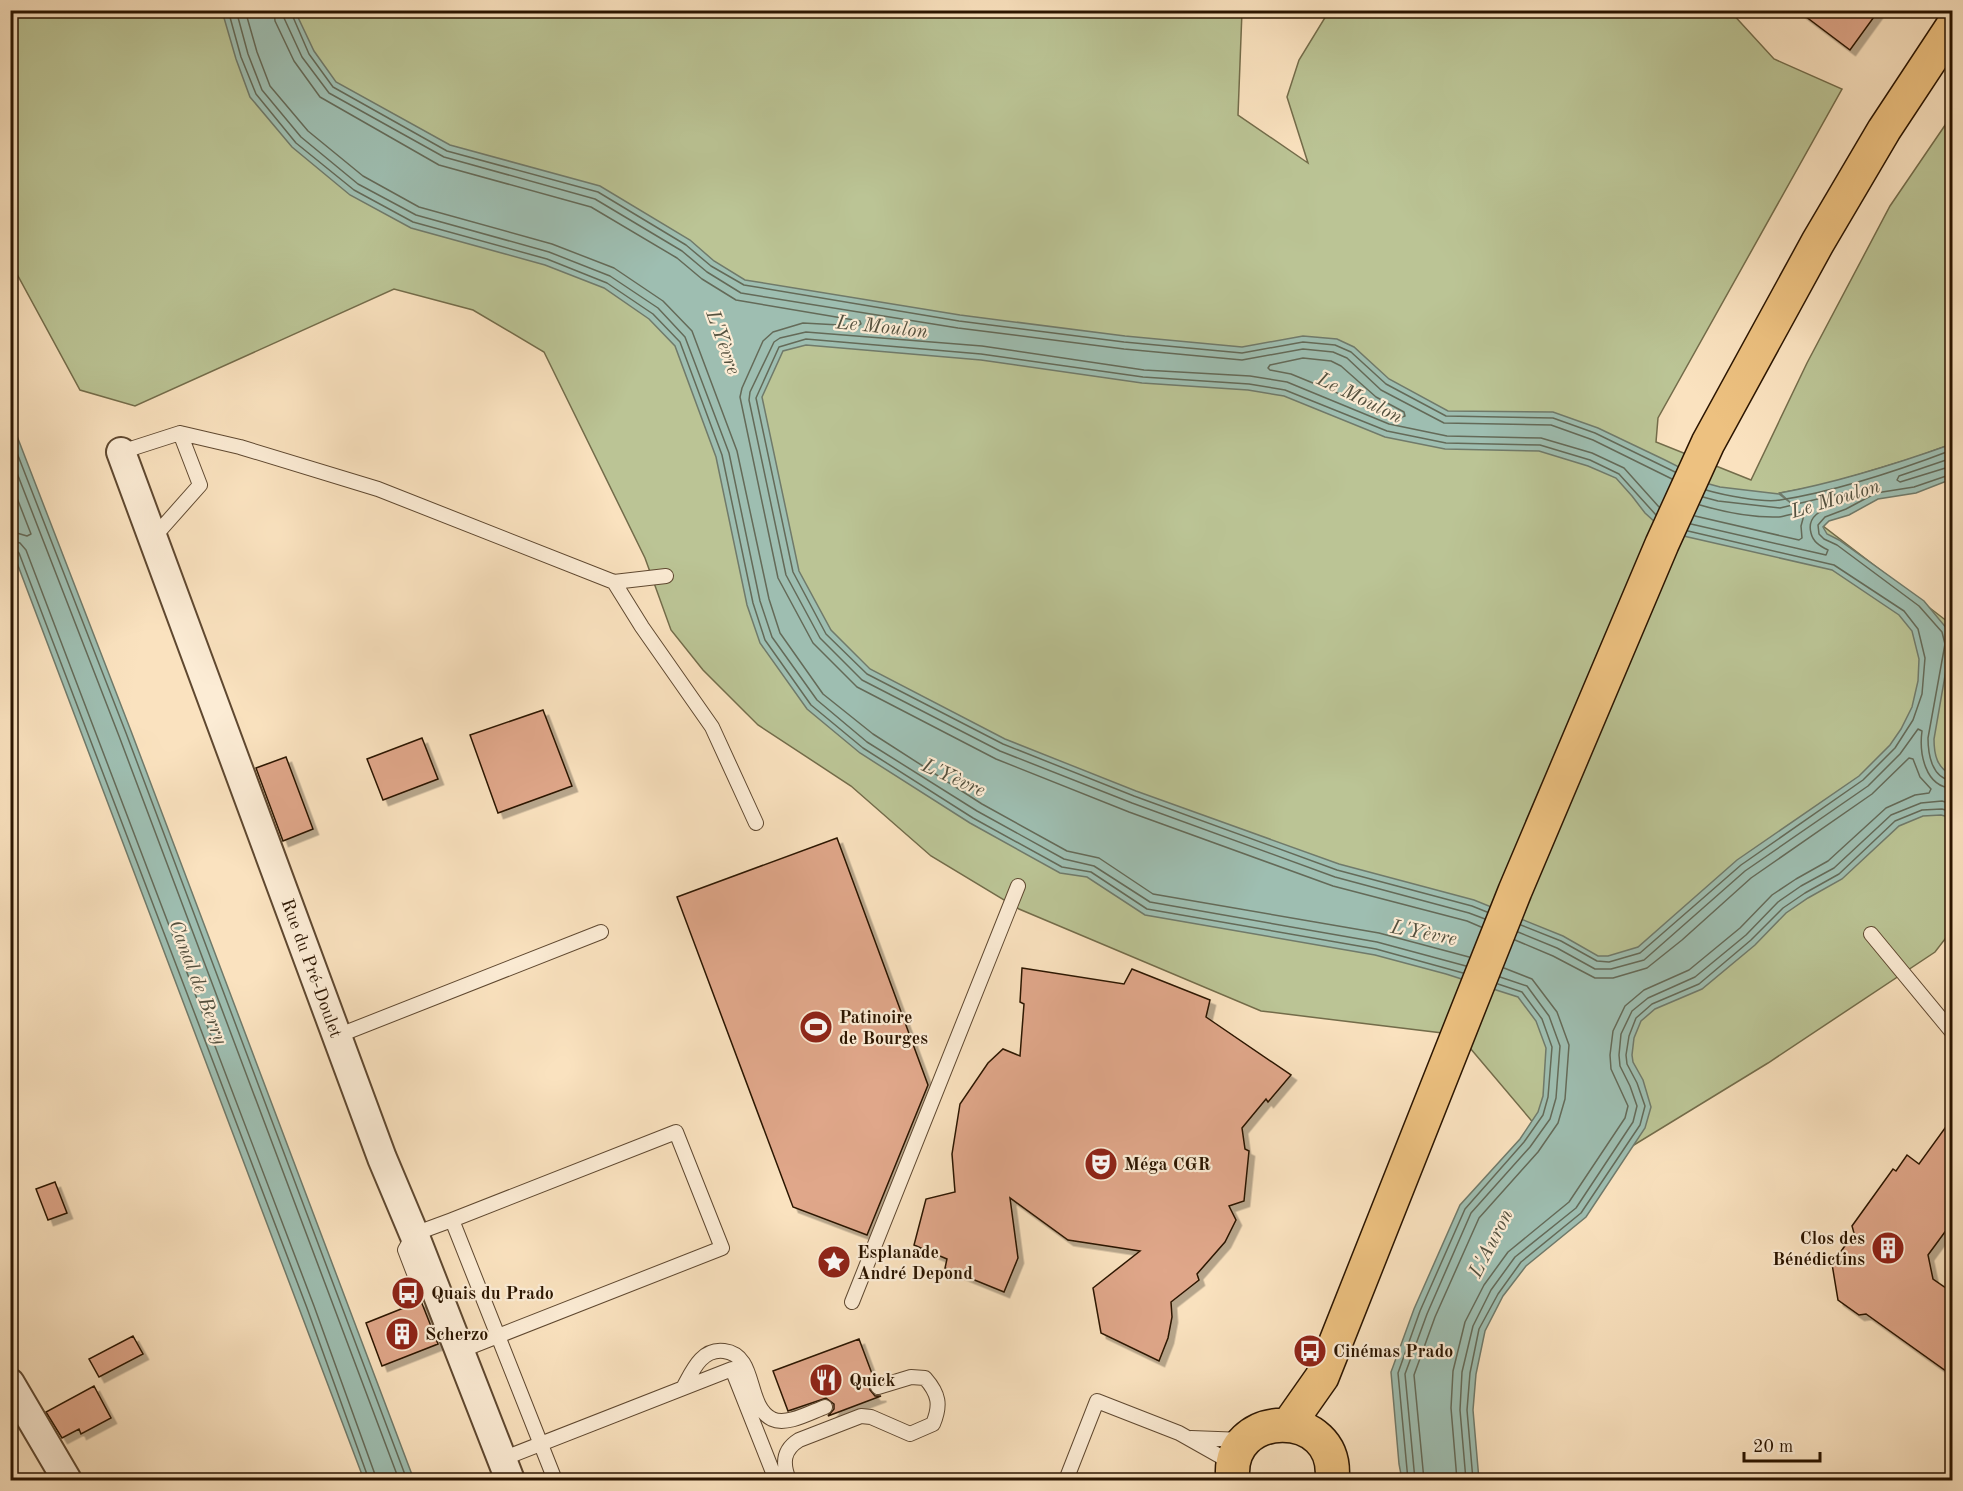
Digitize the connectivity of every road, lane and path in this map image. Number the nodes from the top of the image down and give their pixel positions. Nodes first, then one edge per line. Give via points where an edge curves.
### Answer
1 (1953, 27) edge
2 (180, 433) junction
3 (121, 452) joint
4 (153, 538) junction
5 (666, 576) dead end
6 (614, 582) junction
7 (756, 823) dead end
8 (1018, 886) dead end
9 (601, 932) dead end
10 (1871, 934) dead end
11 (1953, 1032) edge
12 (337, 1036) junction
13 (452, 1220) junction
14 (414, 1234) junction
15 (852, 1302) dead end
16 (498, 1336) junction
17 (460, 1351) junction
18 (10, 1383) edge
19 (878, 1387) dead end
20 (683, 1388) junction
21 (825, 1407) dead end
22 (1303, 1431) junction
23 (1186, 1438) junction
24 (541, 1444) junction
25 (1238, 1461) edge
26 (506, 1470) edge
27 (67, 1480) edge
28 (555, 1480) edge
29 (776, 1480) edge
30 (789, 1480) edge
31 (1066, 1480) edge
32 (1332, 1480) edge

1 - 22 main road via 1884,130 1818,242 1708,443 1515,891
2 - 3 lane
2 - 4 lane via 200,485
2 - 6 lane via 378,489
3 - 4 street, Rue du Pré-Doulet
4 - 12 street, Rue du Pré-Doulet
5 - 6 lane
6 - 7 lane via 712,727
8 - 15 lane
9 - 12 lane
10 - 11 lane
12 - 14 street, Rue du Pré-Doulet
13 - 14 lane
13 - 16 lane
13 - 16 lane via 676,1132 722,1248
14 - 17 street, Rue du Pré-Doulet
16 - 17 lane
16 - 24 lane
17 - 26 street, Rue du Pré-Doulet
18 - 27 street
19 - 30 lane via 911,1377 925,1378 939,1398 933,1424 910,1434 861,1416 790,1446 785,1466
20 - 21 lane via 696,1364 706,1354 720,1350 740,1358 760,1405 772,1419 791,1419
20 - 24 lane
20 - 29 lane via 732,1369
22 - 25 main road via 1273,1425 1259,1430
22 - 32 main road via 1329,1457
23 - 25 lane
23 - 25 lane
23 - 31 lane via 1097,1401
24 - 26 lane
24 - 28 lane

